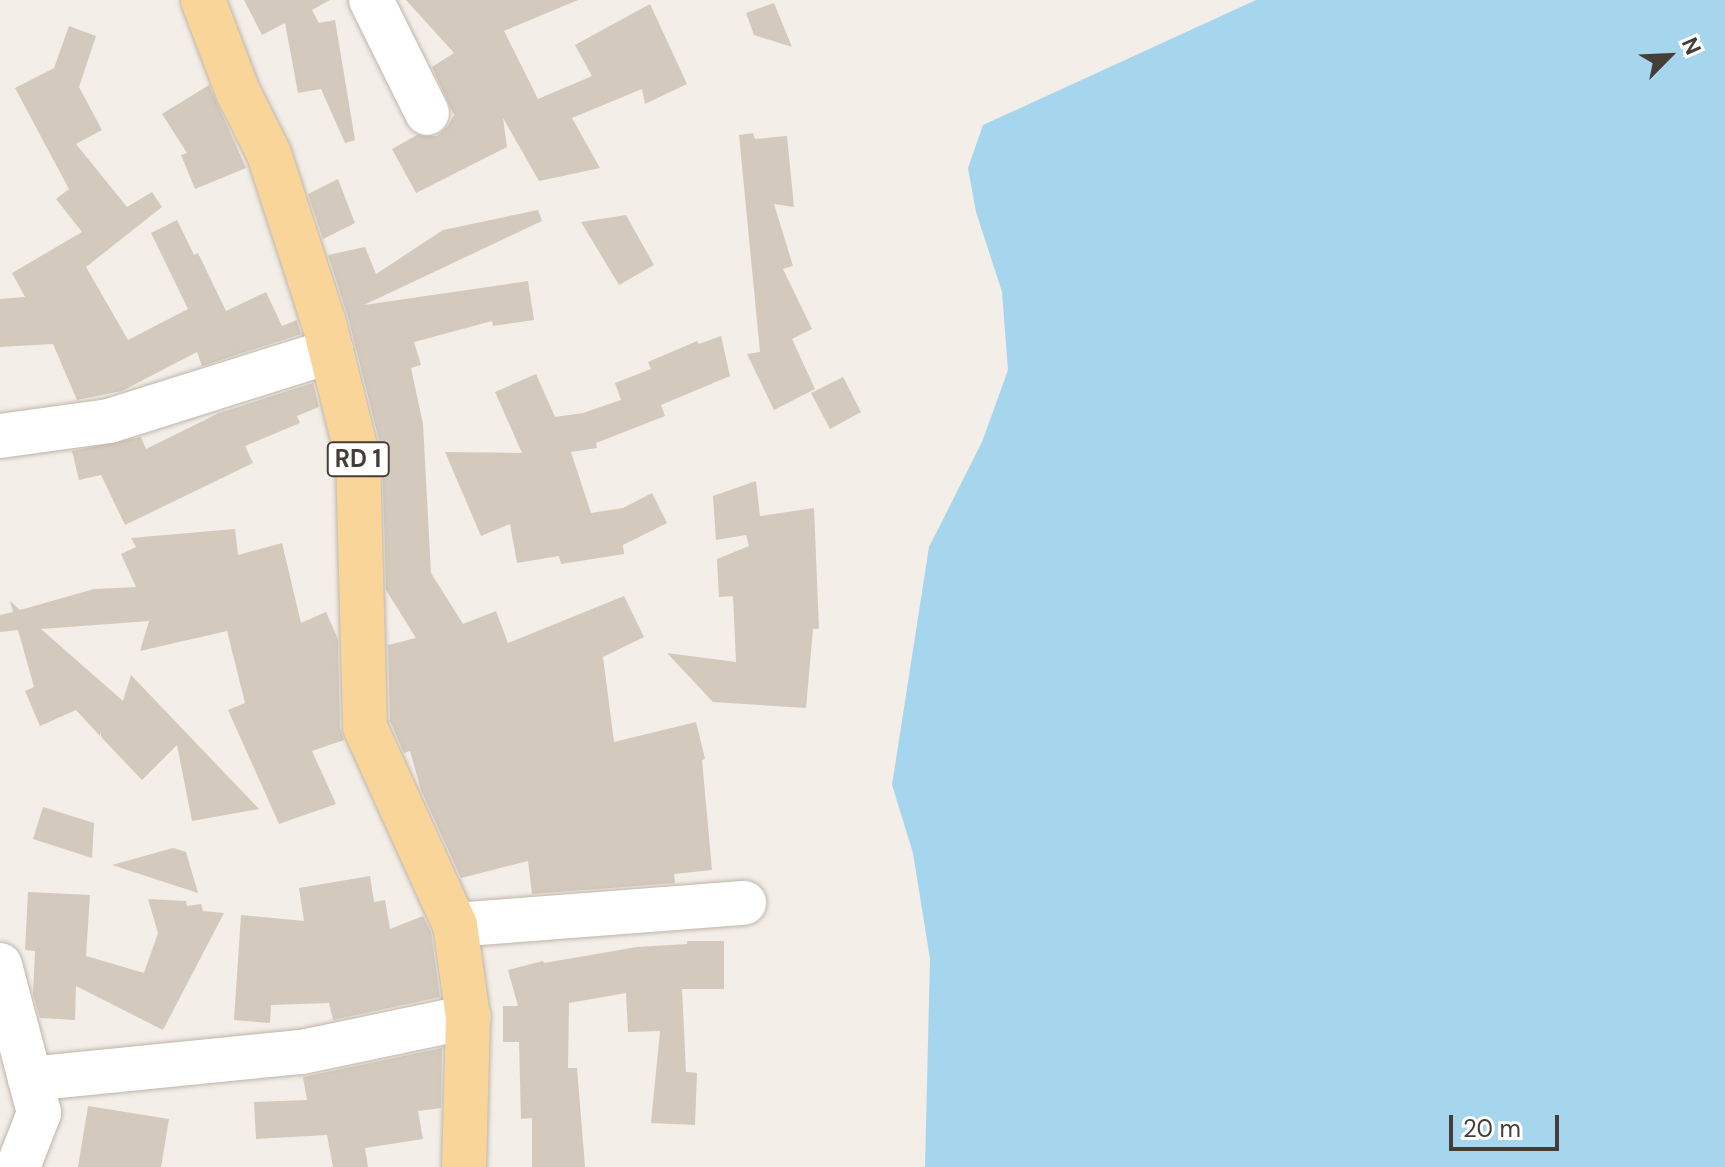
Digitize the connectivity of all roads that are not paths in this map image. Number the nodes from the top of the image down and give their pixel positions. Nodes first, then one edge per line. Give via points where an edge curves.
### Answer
1 (203, 0) edge
2 (371, 0) edge
3 (427, 113) dead end
4 (331, 351) junction
5 (0, 436) edge
6 (744, 903) dead end
7 (455, 925) junction
8 (0, 965) edge
9 (468, 1017) junction
10 (30, 1079) junction
11 (18, 1167) edge
12 (464, 1167) edge

1 - 4 main road, RD 1 via 238,92 269,154
2 - 3 street
4 - 5 street via 109,421
4 - 7 main road, RD 1 via 358,458 365,727
6 - 7 street
7 - 9 main road, RD 1
8 - 10 street
9 - 10 street via 302,1052
9 - 12 main road, RD 1
10 - 11 street via 39,1113

